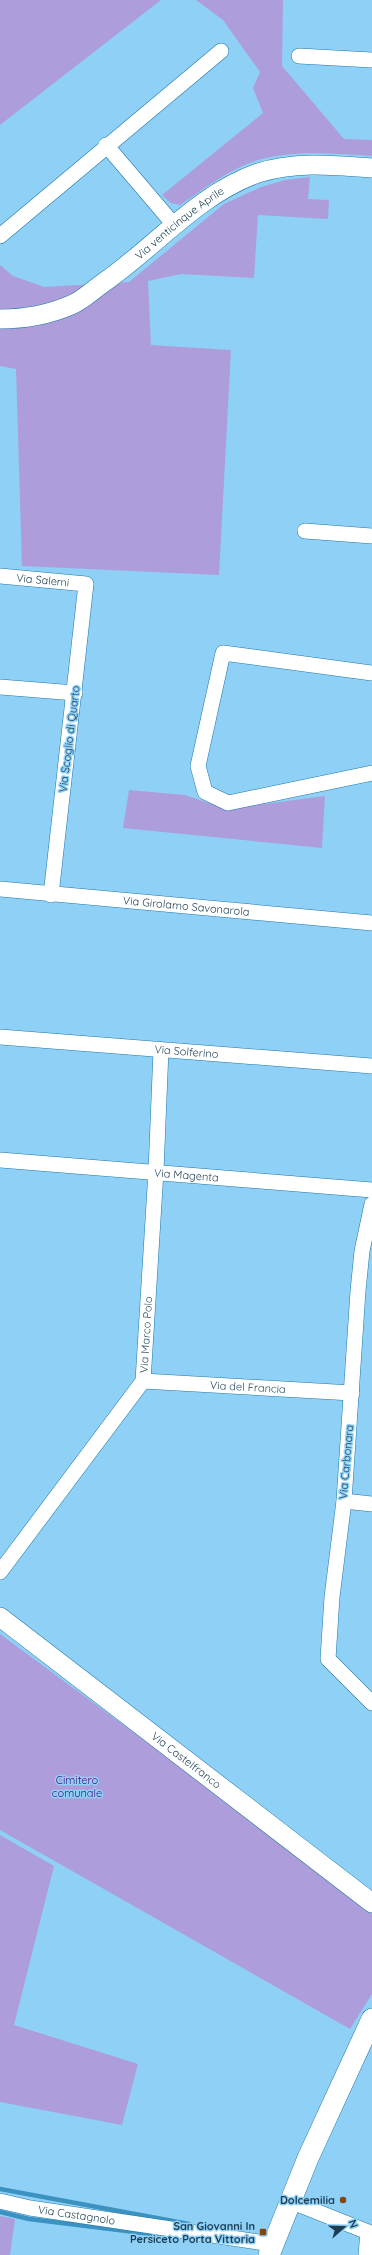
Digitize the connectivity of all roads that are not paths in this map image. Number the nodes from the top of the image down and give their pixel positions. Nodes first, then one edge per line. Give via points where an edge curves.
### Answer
1 (221, 51) dead end
2 (299, 56) dead end
3 (372, 60) edge
4 (106, 145) junction
5 (372, 168) edge
6 (175, 226) junction
7 (0, 236) edge
8 (0, 319) edge
9 (305, 531) dead end
10 (372, 536) edge
11 (0, 576) edge
12 (86, 584) joint
13 (372, 673) edge
14 (0, 687) edge
15 (75, 693) junction
16 (372, 773) edge
17 (0, 889) edge
18 (51, 894) junction
19 (372, 923) edge
20 (0, 1037) edge
21 (161, 1050) junction
22 (372, 1066) edge
23 (0, 1160) edge
24 (156, 1171) junction
25 (372, 1190) edge
26 (372, 1204) edge
27 (143, 1380) junction
28 (352, 1393) junction
29 (344, 1500) junction
30 (372, 1504) edge
31 (0, 1572) edge
32 (0, 1617) edge
33 (372, 1703) edge
34 (372, 1903) edge
35 (372, 2019) edge
36 (367, 2041) edge
37 (290, 2201) junction
38 (0, 2202) edge
39 (370, 2226) edge
40 (270, 2249) edge
41 (366, 2255) edge

1 - 4 street
2 - 3 street
4 - 6 street
4 - 7 street
5 - 6 street, Via venticinque Aprile via 320,164 289,166 258,173 234,184
6 - 8 street, Via venticinque Aprile via 125,268 72,305 40,316
9 - 10 street
11 - 12 street, Via Salemi
12 - 15 street, Via Scoglio di Quarto
13 - 16 street via 223,653 198,766 205,792 228,802
14 - 15 street
15 - 18 street, Via Scoglio di Quarto
17 - 18 street, Via Girolamo Savonarola
18 - 19 street, Via Girolamo Savonarola
20 - 21 street, Via Solferino
21 - 22 street, Via Solferino
21 - 24 street, Via Marco Polo
23 - 24 street, Via Magenta
24 - 25 street, Via Magenta
24 - 27 street, Via Marco Polo
26 - 28 street, Via Carbonara via 362,1251
27 - 28 street, Via del Francia
27 - 31 street, Via Marco Polo
28 - 29 street, Via Carbonara
29 - 30 street
29 - 33 street, Via Carbonara via 332,1597 328,1659
32 - 34 street, Via Castelfranco
35 - 36 main road
36 - 37 main road
37 - 39 street
37 - 40 main road
38 - 40 street, Via Castagnolo
39 - 41 street

